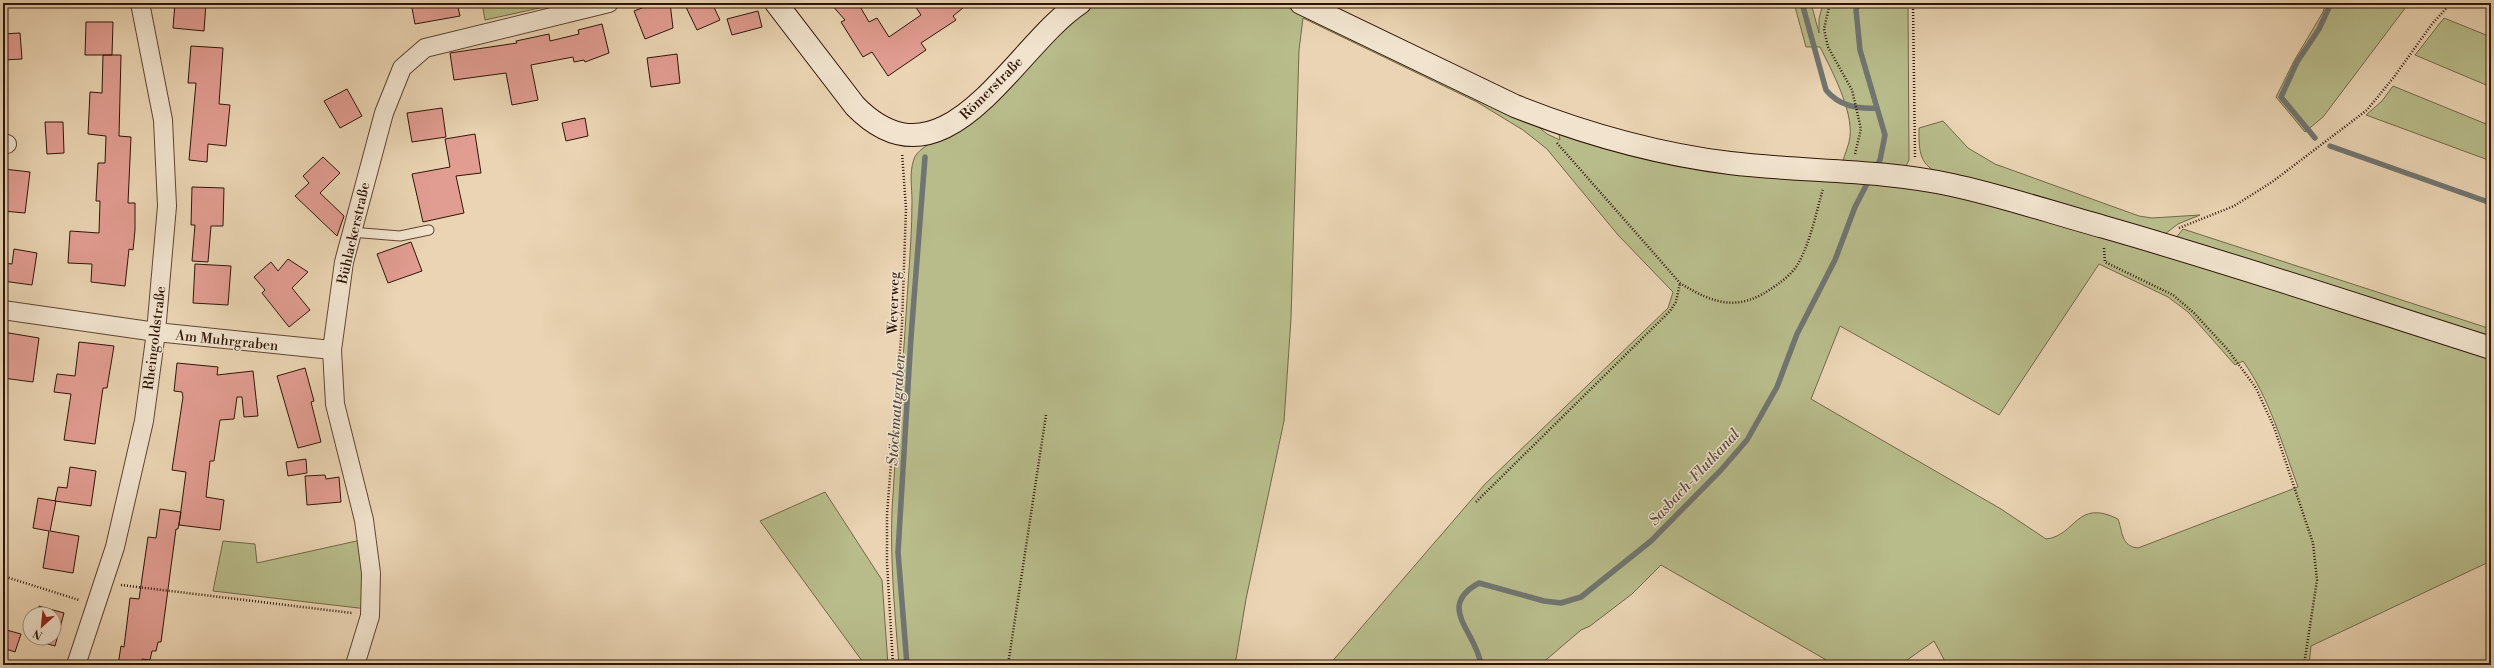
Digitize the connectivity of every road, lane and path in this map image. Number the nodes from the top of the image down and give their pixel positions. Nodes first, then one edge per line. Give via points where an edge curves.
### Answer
1 (140, 3) edge
2 (609, 3) edge
3 (776, 3) edge
4 (1080, 3) edge
5 (1301, 3) edge
6 (1830, 3) edge
7 (1913, 3) edge
8 (2451, 3) edge
9 (1547, 118) junction
10 (901, 134) junction
11 (1829, 172) junction
12 (1850, 172) junction
13 (1915, 180) junction
14 (2102, 226) junction
15 (429, 230) dead end
16 (351, 232) junction
17 (2164, 243) junction
18 (1680, 283) junction
19 (3, 310) edge
20 (156, 332) junction
21 (2491, 348) edge
22 (332, 350) junction
23 (1046, 415) dead end
24 (1476, 502) dead end
25 (3, 576) edge
26 (104, 583) junction
27 (96, 605) junction
28 (370, 616) junction
29 (76, 665) edge
30 (355, 665) edge
31 (894, 665) edge
32 (1008, 665) edge
33 (2304, 665) edge

1 - 20 street, Rheingoldstraße via 163,120 165,151 167,206
2 - 16 street, Bühlackerstraße via 425,48 402,68 384,113
3 - 10 street, Römerstraße via 868,120
4 - 10 street, Römerstraße via 1060,18 989,93 958,121 937,132 921,135
5 - 9 street via 1515,106
6 - 12 path via 1824,29 1828,47 1852,90 1861,129
7 - 13 path
8 - 17 path via 2367,110 2272,182 2234,206 2173,231
9 - 11 street via 1678,155 1730,163
9 - 18 path via 1548,130 1559,146
10 - 31 path, Weyerweg via 906,208 903,317 887,514 887,563
11 - 12 street
11 - 18 path via 1799,263 1786,278 1765,294 1746,302 1723,303 1699,295
12 - 13 street
13 - 14 street via 1949,184 2002,197
14 - 17 street
14 - 33 path via 2105,262 2173,296 2194,313 2228,350 2256,388 2274,427 2313,543 2317,580
15 - 16 lane via 400,236
16 - 22 street, Bühlackerstraße via 344,262
17 - 21 street
18 - 24 path via 1676,302 1670,311
19 - 20 street, Am Muhrgraben
20 - 22 street, Am Muhrgraben
20 - 26 street, Rheingoldstraße via 144,421 115,547
22 - 28 street, Bühlackerstraße via 335,404 364,520 370,573
23 - 32 path
25 - 27 path
26 - 27 street, Rheingoldstraße
26 - 28 path
27 - 29 street, Rheingoldstraße
28 - 30 street, Bühlackerstraße

